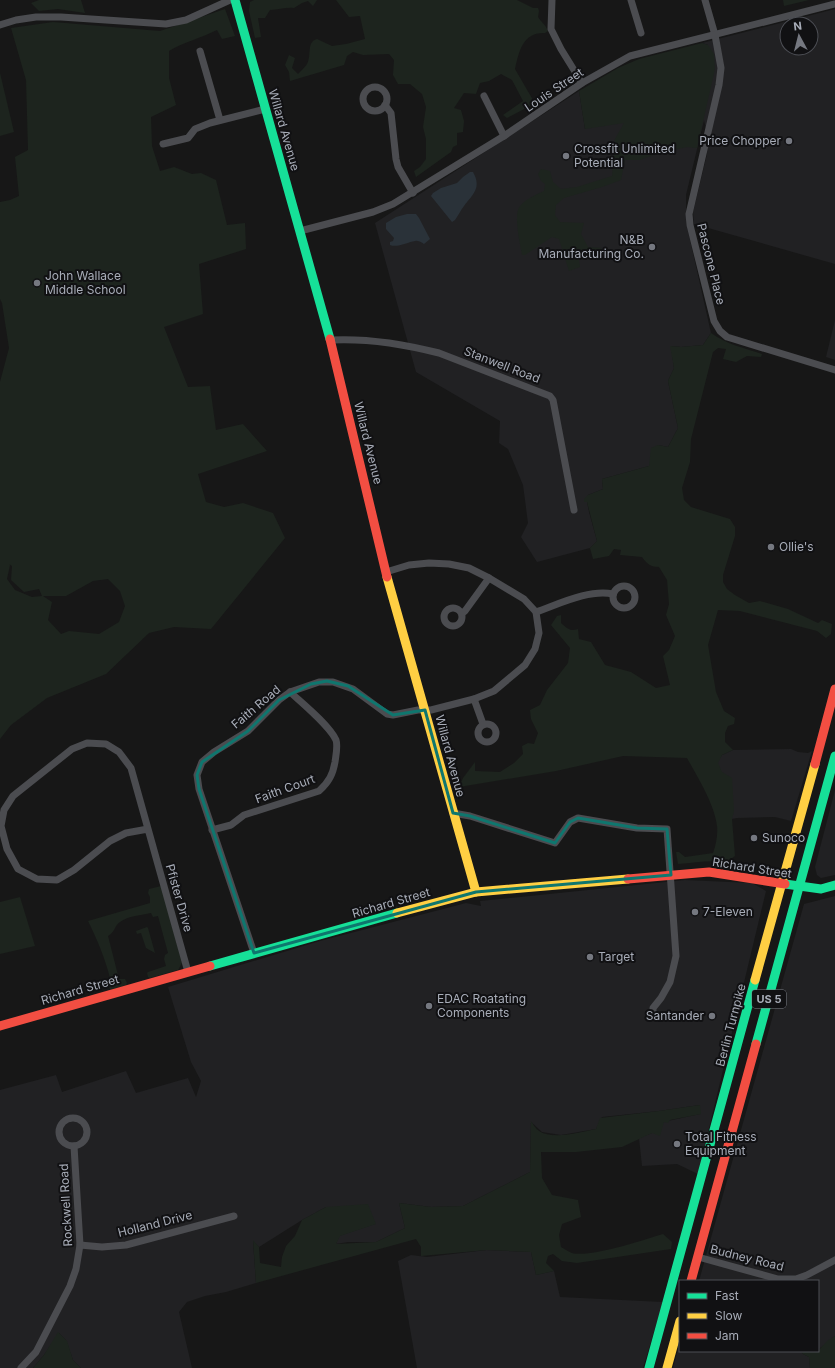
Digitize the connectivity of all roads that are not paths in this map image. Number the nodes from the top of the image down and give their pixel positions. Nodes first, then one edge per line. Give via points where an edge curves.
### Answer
1 (230, 0) edge
2 (235, 0) edge
3 (552, 0) edge
4 (631, 0) edge
5 (705, 0) edge
6 (835, 4) edge
7 (0, 25) edge
8 (641, 33) dead end
9 (715, 35) junction
10 (200, 50) dead end
11 (582, 83) junction
12 (484, 96) dead end
13 (385, 105) dead end
14 (265, 109) junction
15 (220, 120) junction
16 (504, 136) junction
17 (163, 144) dead end
18 (413, 193) junction
19 (300, 231) junction
20 (330, 340) junction
21 (835, 370) edge
22 (574, 510) dead end
23 (386, 572) junction
24 (489, 578) junction
25 (613, 594) dead end
26 (536, 612) junction
27 (462, 613) dead end
28 (835, 689) edge
29 (290, 692) junction
30 (474, 699) junction
31 (424, 710) junction
32 (483, 724) dead end
33 (835, 756) edge
34 (453, 813) junction
35 (148, 829) junction
36 (212, 830) junction
37 (671, 875) junction
38 (781, 884) junction
39 (835, 886) edge
40 (800, 887) junction
41 (476, 892) junction
42 (254, 953) junction
43 (188, 972) junction
44 (653, 1014) dead end
45 (0, 1026) edge
46 (725, 1095) junction
47 (741, 1099) junction
48 (722, 1106) junction
49 (738, 1110) junction
50 (74, 1146) junction
51 (234, 1216) dead end
52 (80, 1246) junction
53 (698, 1257) junction
54 (835, 1260) edge
55 (691, 1280) edge
56 (663, 1319) junction
57 (679, 1321) edge
58 (679, 1325) edge
59 (21, 1368) edge
60 (650, 1368) edge
61 (667, 1368) edge

1 - 7 street via 186,20 166,24 36,17
2 - 14 main road, Willard Avenue
3 - 11 street via 551,29
4 - 8 street
5 - 9 street, Pascone Place
6 - 9 street, Louis Street
9 - 11 street, Louis Street via 630,56
9 - 21 street, Pascone Place via 721,68 719,86 689,214 714,321 727,337
10 - 15 street
11 - 16 street, Louis Street
12 - 16 street
13 - 18 street via 391,113 398,167
14 - 15 street
14 - 19 main road, Willard Avenue
15 - 17 street via 195,129 188,138
16 - 18 street, Louis Street
18 - 19 street, Louis Street via 373,212
19 - 20 main road, Willard Avenue
20 - 22 street, Stanwell Road via 370,341 439,353 550,396 554,400
20 - 23 main road, Willard Avenue
23 - 24 street via 429,563 449,564 469,568
23 - 31 main road, Willard Avenue
24 - 26 street via 524,599
24 - 27 street
25 - 26 street via 589,594
26 - 30 street, Faith Road via 539,633 535,649 525,665 494,691
28 - 38 main road, Berlin Turnpike / US 5
29 - 31 street, Faith Road via 318,682 334,682 353,689 387,714
29 - 36 street, Faith Road via 248,731 202,762 197,775 199,789
29 - 36 street, Faith Court via 330,730 336,741 333,773 328,783 319,791 244,815 231,825
30 - 31 street, Faith Road
30 - 32 street
31 - 34 main road, Willard Avenue
33 - 40 main road, US 5
34 - 37 street via 555,843 570,822 578,818 637,828 667,829
34 - 41 main road, Willard Avenue
35 - 35 street, Pfister Drive via 131,768 127,762 119,752 106,744 87,743 72,749 13,796 4,810 1,826 7,849 18,869 37,879 57,880 74,870 110,841 126,833
35 - 43 street, Pfister Drive
36 - 42 street, Faith Road
37 - 38 main road, Richard Street via 709,872
37 - 41 main road, Richard Street
37 - 44 street via 675,963 670,982 653,1008
38 - 40 main road, Richard Street
38 - 46 main road, Berlin Turnpike / US 5
39 - 40 main road, Richard Street via 821,889
40 - 47 main road, US 5
41 - 42 main road, Richard Street
42 - 43 main road, Richard Street
43 - 45 main road, Richard Street
46 - 47 main road
46 - 48 main road, Berlin Turnpike / US 5
47 - 49 main road, US 5
48 - 49 main road
48 - 56 main road, Berlin Turnpike / US 5
49 - 53 main road, US 5
50 - 50 street, Rockwell Road via 83,1141 87,1131 82,1121 77,1118 66,1119 59,1127 63,1142
50 - 52 street, Rockwell Road
51 - 52 street, Holland Drive via 126,1245
52 - 59 street, Rockwell Road via 70,1286 36,1352
53 - 54 street, Budney Road via 778,1279 796,1279
53 - 55 main road, US 5
56 - 57 main road
56 - 60 main road, Berlin Turnpike / US 5
58 - 61 main road

